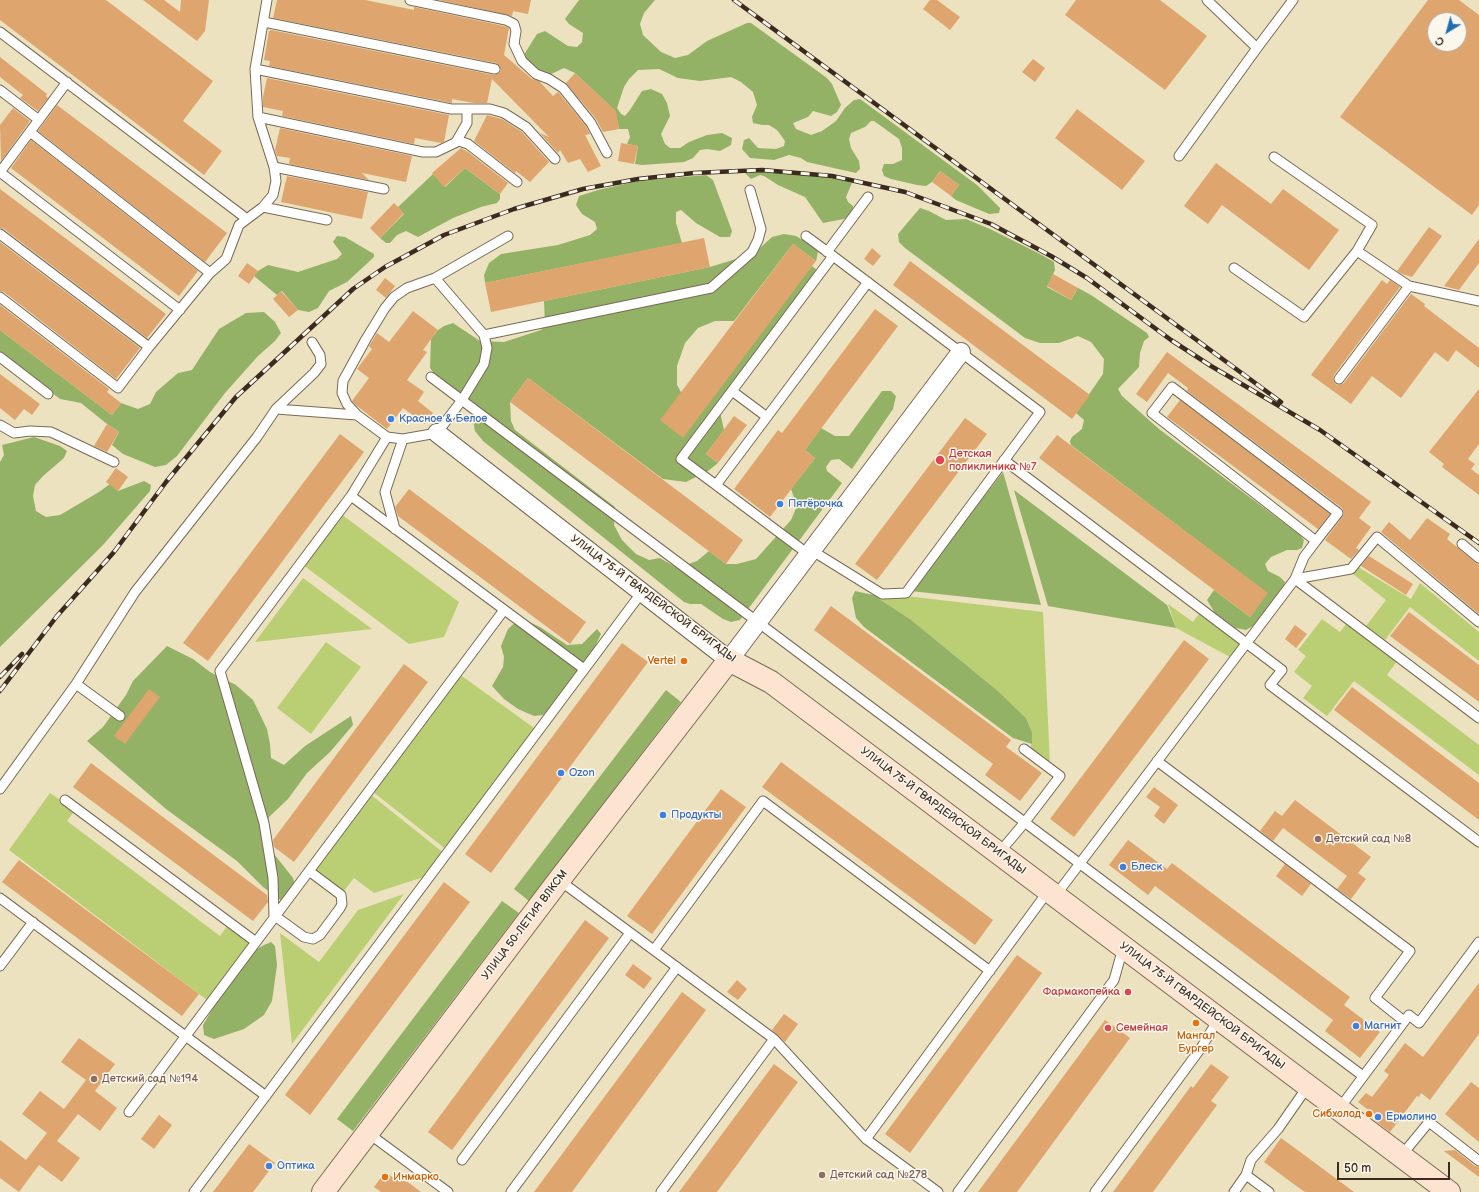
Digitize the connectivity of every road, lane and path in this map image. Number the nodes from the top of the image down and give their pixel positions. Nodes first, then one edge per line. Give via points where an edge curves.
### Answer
1 (267, 0) edge
2 (410, 0) edge
3 (1207, 0) edge
4 (1293, 0) edge
5 (264, 22) junction
6 (0, 32) edge
7 (1257, 48) junction
8 (255, 69) junction
9 (495, 69) dead end
10 (67, 82) junction
11 (0, 90) edge
12 (467, 110) junction
13 (258, 117) junction
14 (39, 120) junction
15 (30, 132) junction
16 (456, 142) junction
17 (607, 153) dead end
18 (1179, 156) dead end
19 (1274, 157) dead end
20 (555, 159) dead end
21 (274, 167) junction
22 (0, 172) edge
23 (517, 182) dead end
24 (384, 189) dead end
25 (750, 190) dead end
26 (868, 197) dead end
27 (263, 207) junction
28 (247, 219) junction
29 (327, 220) dead end
30 (0, 234) edge
31 (508, 236) dead end
32 (806, 236) dead end
33 (1357, 251) junction
34 (830, 254) junction
35 (1234, 268) dead end
36 (210, 273) junction
37 (435, 278) junction
38 (868, 282) junction
39 (1409, 286) junction
40 (0, 297) edge
41 (1479, 301) edge
42 (180, 310) junction
43 (484, 335) junction
44 (312, 342) dead end
45 (149, 347) junction
46 (960, 352) junction
47 (0, 357) edge
48 (431, 377) dead end
49 (1339, 379) dead end
50 (732, 391) junction
51 (48, 394) dead end
52 (462, 400) junction
53 (276, 409) junction
54 (357, 416) junction
55 (767, 417) junction
56 (0, 425) edge
57 (437, 433) junction
58 (387, 437) junction
59 (403, 439) junction
60 (1004, 460) junction
61 (114, 462) dead end
62 (716, 485) junction
63 (351, 496) junction
64 (395, 529) junction
65 (1316, 541) junction
66 (1462, 544) dead end
67 (810, 552) junction
68 (1479, 558) edge
69 (1295, 579) junction
70 (642, 592) junction
71 (504, 610) junction
72 (758, 622) junction
73 (1479, 622) edge
74 (1247, 643) junction
75 (729, 660) junction
76 (584, 669) junction
77 (76, 684) junction
78 (120, 716) dead end
79 (1479, 718) edge
80 (1024, 749) dead end
81 (1157, 761) junction
82 (0, 789) edge
83 (65, 800) dead end
84 (1025, 822) junction
85 (1479, 842) edge
86 (999, 853) junction
87 (1080, 863) junction
88 (309, 871) junction
89 (559, 880) junction
90 (1052, 893) junction
91 (0, 898) edge
92 (275, 917) junction
93 (33, 922) junction
94 (630, 932) junction
95 (256, 942) junction
96 (1479, 942) edge
97 (1124, 946) junction
98 (654, 950) junction
99 (0, 966) edge
100 (677, 967) junction
101 (990, 971) junction
102 (1219, 1018) junction
103 (1404, 1021) junction
104 (186, 1036) junction
105 (774, 1039) junction
106 (1363, 1076) junction
107 (1308, 1086) junction
108 (266, 1096) junction
109 (1339, 1108) junction
110 (129, 1112) dead end
111 (368, 1133) junction
112 (866, 1138) junction
113 (1401, 1156) junction
114 (462, 1160) dead end
115 (1479, 1161) edge
116 (1246, 1175) junction
117 (194, 1192) edge
118 (323, 1192) edge
119 (448, 1192) edge
120 (511, 1192) edge
121 (662, 1192) edge
122 (938, 1192) edge
123 (958, 1192) edge
124 (1095, 1192) edge
125 (1234, 1192) edge
126 (1269, 1192) edge
127 (1449, 1192) edge

1 - 5 lane
2 - 17 lane via 506,20 514,24 514,44 522,61 536,74 563,88 591,123
3 - 7 lane
4 - 7 lane
5 - 8 lane
5 - 9 lane
6 - 10 lane
7 - 18 lane
8 - 12 lane via 451,109
8 - 13 lane
10 - 14 lane
10 - 28 lane
11 - 14 lane
12 - 16 lane via 467,123
12 - 20 lane via 490,109 504,113 526,127
13 - 16 lane via 423,152 436,152
13 - 21 lane
14 - 15 lane
15 - 22 lane
15 - 36 lane
16 - 23 lane via 468,144
19 - 33 lane via 1372,225
21 - 24 lane
21 - 27 lane via 276,181 273,195
22 - 42 lane
25 - 43 lane via 761,229 758,240 752,252 711,288
26 - 34 lane
27 - 28 lane
27 - 29 lane
28 - 36 lane via 239,225 226,259
30 - 45 lane
31 - 37 lane
32 - 34 lane
33 - 35 lane via 1304,317
33 - 39 lane
34 - 38 lane
34 - 50 lane
36 - 42 lane
37 - 43 lane
37 - 54 lane via 407,288 394,297 351,365 343,381 342,393
38 - 46 lane
38 - 55 lane
39 - 41 lane
39 - 49 lane
40 - 45 lane via 118,388
42 - 45 lane
43 - 52 lane via 487,348 484,364
44 - 53 lane via 320,355 321,364
46 - 60 lane via 1040,412
46 - 67 street
47 - 51 lane
48 - 52 lane
50 - 55 lane
50 - 62 lane via 681,459
52 - 57 lane
52 - 72 lane
53 - 54 lane
53 - 77 lane via 257,437 135,592
54 - 58 lane
55 - 62 lane
56 - 61 lane via 14,433 51,432
57 - 59 lane
57 - 70 street, УЛИЦА 75-Й ГВАРДЕЙСКОЙ БРИГАДЫ
58 - 59 lane
58 - 63 lane
59 - 64 lane via 385,492
60 - 67 lane via 906,593 882,594
60 - 74 lane
62 - 67 lane
63 - 64 lane
63 - 92 lane via 220,671 264,823 273,878
64 - 71 lane
65 - 65 lane via 1338,513 1172,387 1152,413
65 - 69 lane via 1304,557
66 - 68 lane
67 - 72 street
69 - 73 lane via 1351,569 1377,537
69 - 74 lane
69 - 79 lane
70 - 75 street, УЛИЦА 75-Й ГВАРДЕЙСКОЙ БРИГАДЫ
70 - 76 lane
71 - 76 lane
71 - 88 lane
72 - 75 street
72 - 84 lane
74 - 81 lane
74 - 85 lane via 1282,670 1270,686
75 - 86 main road, УЛИЦА 75-Й ГВАРДЕЙСКОЙ БРИГАДЫ via 771,682
75 - 89 main road, УЛИЦА 50-ЛЕТИЯ ВЛКСМ
76 - 108 lane
77 - 78 lane
77 - 82 lane
80 - 84 lane via 1060,776
81 - 87 lane
81 - 103 lane via 1410,952 1375,998
83 - 95 lane
84 - 86 lane
84 - 87 lane
86 - 90 main road, УЛИЦА 75-Й ГВАРДЕЙСКОЙ БРИГАДЫ
87 - 90 lane
87 - 106 lane
88 - 92 lane
88 - 92 lane via 341,895 340,908 320,935 313,939 304,937
89 - 94 lane
89 - 111 main road, УЛИЦА 50-ЛЕТИЯ ВЛКСМ
90 - 97 main road, УЛИЦА 75-Й ГВАРДЕЙСКОЙ БРИГАДЫ
90 - 101 lane
91 - 93 lane
92 - 95 lane
93 - 99 lane
93 - 104 lane
94 - 98 lane
94 - 114 lane
95 - 104 lane
96 - 103 lane via 1419,1023 1409,1015
97 - 102 main road, УЛИЦА 75-Й ГВАРДЕЙСКОЙ БРИГАДЫ
97 - 123 lane via 1114,980
98 - 100 lane
98 - 101 lane via 763,801
100 - 105 lane
100 - 120 lane
101 - 112 lane
102 - 107 main road, УЛИЦА 75-Й ГВАРДЕЙСКОЙ БРИГАДЫ
102 - 124 lane via 1201,1048
103 - 106 lane
104 - 108 lane
104 - 110 lane
105 - 112 lane
105 - 121 lane
106 - 109 lane
107 - 109 main road, УЛИЦА 75-Й ГВАРДЕЙСКОЙ БРИГАДЫ
107 - 116 lane via 1278,1130 1251,1160
108 - 117 lane
109 - 113 main road, УЛИЦА 75-Й ГВАРДЕЙСКОЙ БРИГАДЫ
111 - 118 main road, УЛИЦА 50-ЛЕТИЯ ВЛКСМ
111 - 119 lane
112 - 122 lane
113 - 115 lane via 1429,1122
113 - 127 main road, УЛИЦА 75-Й ГВАРДЕЙСКОЙ БРИГАДЫ
116 - 125 lane
116 - 126 lane

